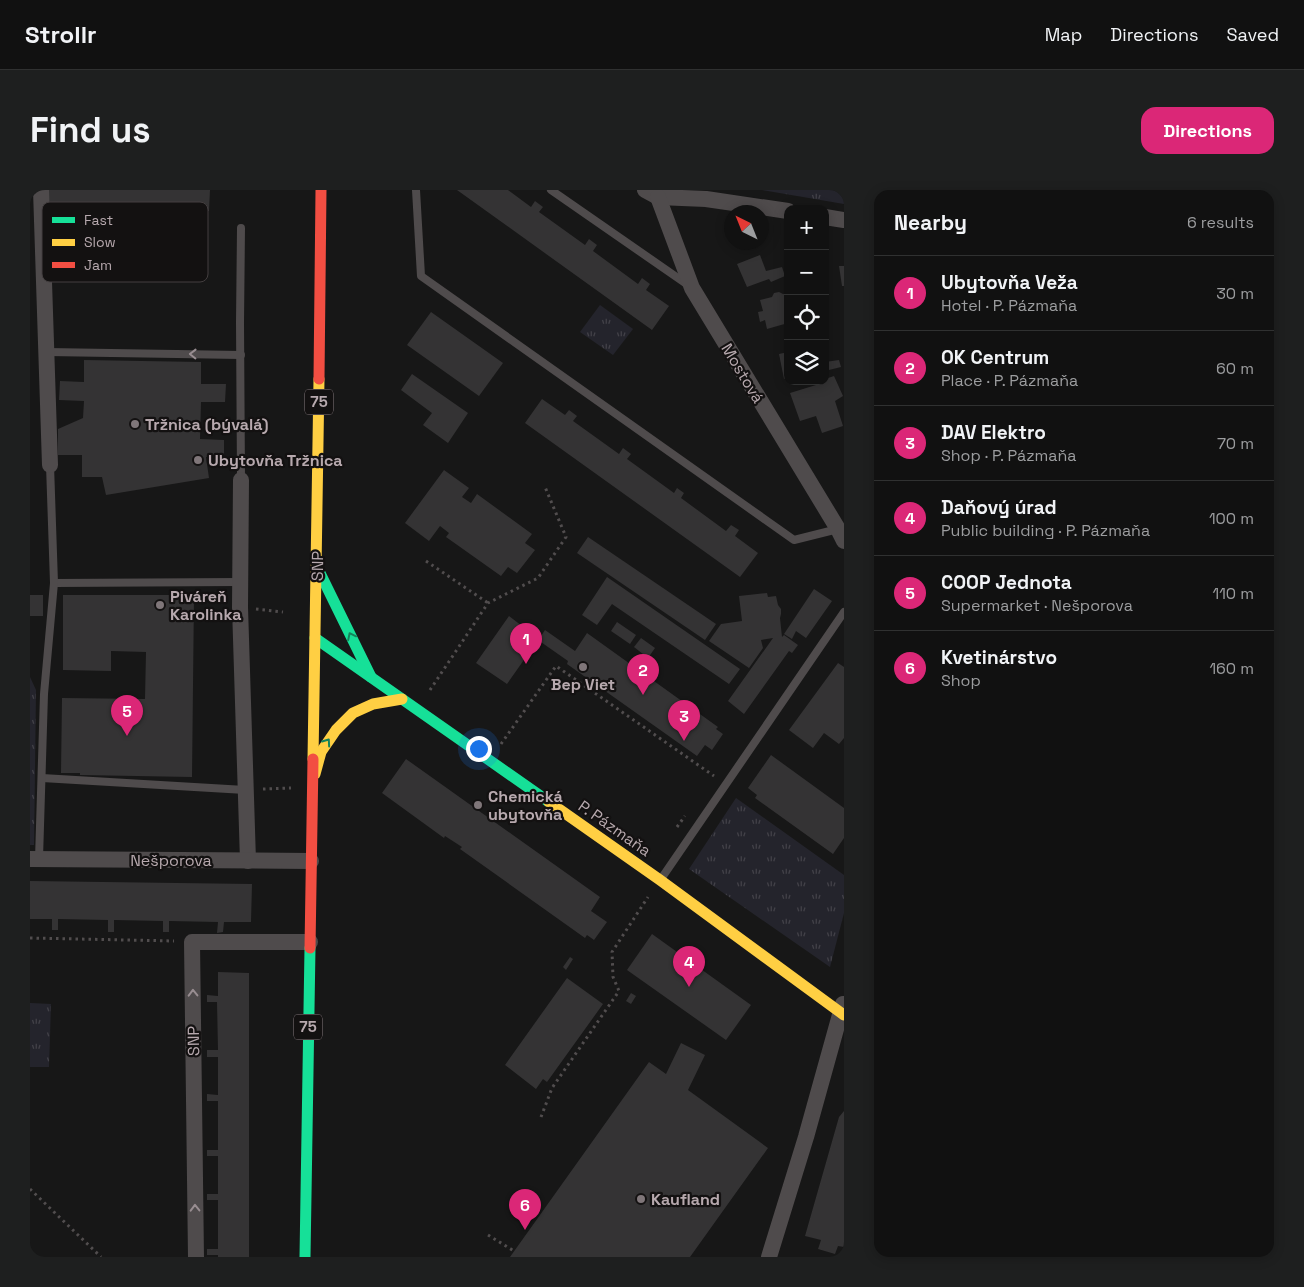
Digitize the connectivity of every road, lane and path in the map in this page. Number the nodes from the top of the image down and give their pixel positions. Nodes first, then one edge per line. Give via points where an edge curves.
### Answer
1 (41, 190) edge
2 (321, 190) edge
3 (416, 190) edge
4 (551, 190) edge
5 (654, 192) edge
6 (784, 210) edge
7 (829, 218) edge
8 (844, 220) edge
9 (42, 222) edge
10 (241, 228) dead end
11 (44, 282) edge
12 (692, 288) junction
13 (46, 352) junction
14 (241, 355) junction
15 (50, 465) joint
16 (242, 480) joint
17 (545, 486) dead end
18 (841, 535) edge
19 (426, 560) dead end
20 (317, 567) junction
21 (240, 582) junction
22 (54, 583) junction
23 (488, 603) junction
24 (240, 607) junction
25 (283, 612) dead end
26 (844, 612) edge
27 (315, 638) junction
28 (373, 680) junction
29 (430, 690) dead end
30 (402, 700) junction
31 (501, 744) dead end
32 (714, 776) dead end
33 (42, 778) junction
34 (296, 788) dead end
35 (312, 788) junction
36 (244, 790) junction
37 (35, 859) edge
38 (248, 861) junction
39 (311, 861) junction
40 (660, 880) junction
41 (648, 897) dead end
42 (30, 938) edge
43 (192, 942) junction
44 (310, 942) junction
45 (843, 1010) edge
46 (541, 1117) dead end
47 (30, 1189) edge
48 (488, 1235) dead end
49 (514, 1251) dead end
50 (101, 1257) edge
51 (196, 1257) edge
52 (305, 1257) edge
53 (769, 1257) edge

1 - 9 street
2 - 20 main road, SNP / 75
3 - 18 lane via 421,276 794,540
4 - 12 lane
5 - 6 street
5 - 12 street, Mostová
7 - 8 street
10 - 14 lane
11 - 13 street
12 - 18 street, Mostová
14 -> 13 lane
13 - 15 street
14 - 16 lane
15 - 22 lane
16 - 21 street
17 - 23 path via 566,537 538,578
19 - 23 path
20 - 27 main road, SNP / 75
28 -> 20 main road
21 - 22 lane
21 - 24 street
22 - 33 lane via 44,694
23 - 29 path
24 - 25 path
24 - 36 street
26 - 40 lane
27 - 28 main road, P. Pázmaňa
27 - 35 main road, SNP / 75
28 - 30 main road, P. Pázmaňa
35 -> 30 main road via 321,752 336,730 354,713 373,704
30 - 40 main road, P. Pázmaňa
31 - 32 path via 556,666
33 - 36 lane
33 - 37 lane
34 - 36 path
35 - 39 main road, SNP / 75
36 - 38 street
37 - 38 street, Nešporova
38 - 39 street, Nešporova
39 - 44 main road, SNP / 75
40 - 45 main road, P. Pázmaňa
41 - 46 path via 612,952 613,977 619,991 552,1088
42 - 43 path
43 - 44 street
51 -> 43 street, SNP
44 - 52 main road, SNP / 75
45 - 53 street
47 - 50 path
48 - 49 path

